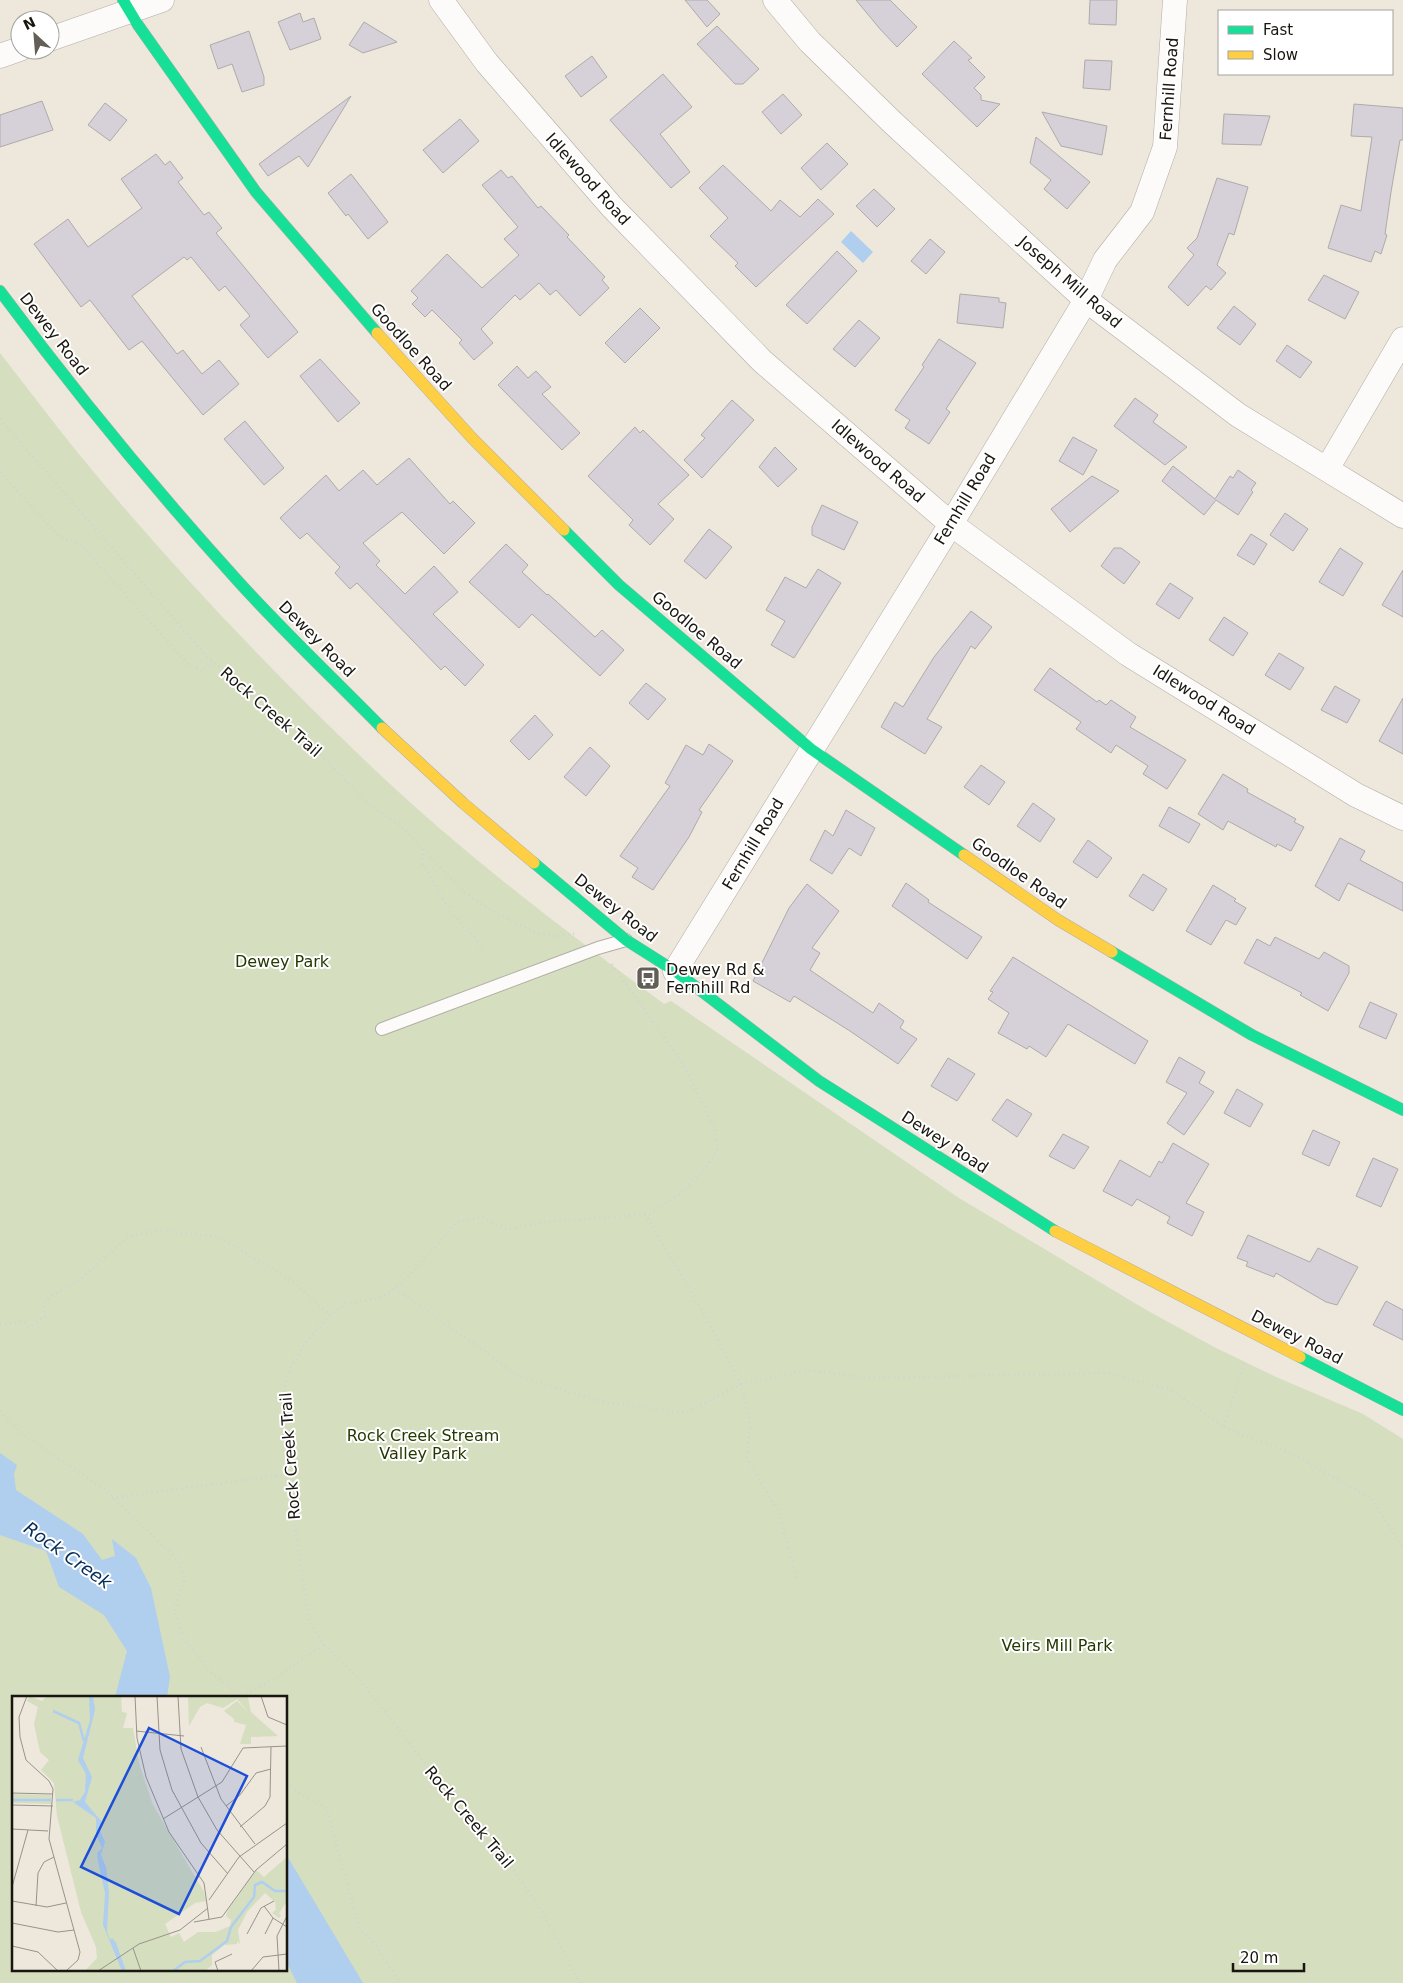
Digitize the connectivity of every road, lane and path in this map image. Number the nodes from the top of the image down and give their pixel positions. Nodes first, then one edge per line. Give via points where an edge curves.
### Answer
1 (162, 0) edge
2 (441, 0) edge
3 (775, 0) edge
4 (1175, 0) edge
5 (126, 6) edge
6 (60, 35) edge
7 (0, 291) edge
8 (1086, 300) junction
9 (1403, 339) edge
10 (0, 419) edge
11 (1327, 469) junction
12 (0, 472) edge
13 (1403, 516) edge
14 (951, 524) junction
15 (212, 661) junction
16 (811, 749) junction
17 (1403, 818) edge
18 (423, 848) junction
19 (579, 932) dead end
20 (626, 940) junction
21 (482, 950) dead end
22 (609, 959) dead end
23 (675, 972) junction
24 (382, 1029) dead end
25 (1403, 1110) edge
26 (645, 1214) junction
27 (395, 1288) junction
28 (330, 1315) junction
29 (0, 1324) edge
30 (1244, 1363) dead end
31 (741, 1384) junction
32 (1403, 1410) edge
33 (0, 1411) edge
34 (1224, 1427) junction
35 (288, 1474) junction
36 (112, 1498) junction
37 (1403, 1546) edge
38 (797, 1578) dead end
39 (324, 1644) junction
40 (241, 1696) edge
41 (244, 1696) edge
42 (288, 1786) edge
43 (400, 1983) edge
44 (580, 1983) edge

1 - 5 street
2 - 14 street, Idlewood Road via 487,63 612,207 762,360
3 - 8 street, Joseph Mill Road via 810,42 893,123
4 - 8 street, Fernhill Road via 1165,147 1142,212 1105,260
5 - 6 street
5 - 16 street, Goodloe Road via 256,192 367,323 466,431 619,585
7 - 20 street, Dewey Road via 132,460 238,581 382,728 463,803
8 - 11 street, Joseph Mill Road via 1238,415
8 - 14 street, Fernhill Road
9 - 11 street
10 - 15 path, Rock Creek Trail
11 - 13 street, Joseph Mill Road
12 - 15 path via 60,536 80,544 188,664 202,671
14 - 16 street, Fernhill Road
14 - 17 street, Idlewood Road via 1128,654 1356,794
15 - 18 path, Rock Creek Trail via 273,711 369,804 400,825
16 - 23 street, Fernhill Road
16 - 25 street, Goodloe Road via 1058,920 1252,1035
18 - 19 path, Rock Creek Trail via 464,892 492,911 536,933 559,936
18 - 21 path via 422,864 452,914 473,935
20 - 23 street, Dewey Road
20 - 24 lane
22 - 26 path, Rock Creek Trail via 683,1064 713,1126 718,1147 706,1167 681,1193 664,1206
23 - 32 street, Dewey Road via 820,1081 1046,1226
26 - 27 path, Rock Creek Trail via 546,1222 506,1229 481,1217 456,1222
26 - 31 path
27 - 28 path, Rock Creek Trail via 378,1298 345,1304
27 - 31 path via 520,1377 603,1402 685,1413
28 - 29 path via 292,1281 219,1237 158,1230 128,1237 80,1280 44,1303 45,1317 37,1323 28,1327 24,1322
28 - 35 path, Rock Creek Trail via 306,1343 290,1368 285,1383
30 - 34 path
31 - 34 path via 807,1370 870,1378 1108,1373 1171,1390
31 - 38 path via 750,1424 748,1458 779,1513
33 - 36 path via 20,1432 104,1489
34 - 37 path via 1292,1454 1372,1498
35 - 36 path
35 - 39 path, Rock Creek Trail via 309,1620
36 - 40 path via 177,1559 185,1578 174,1610 183,1636 210,1672
39 - 41 path
39 - 44 path, Rock Creek Trail via 361,1681 462,1811 514,1869 544,1915
42 - 43 path via 328,1809 360,1928

